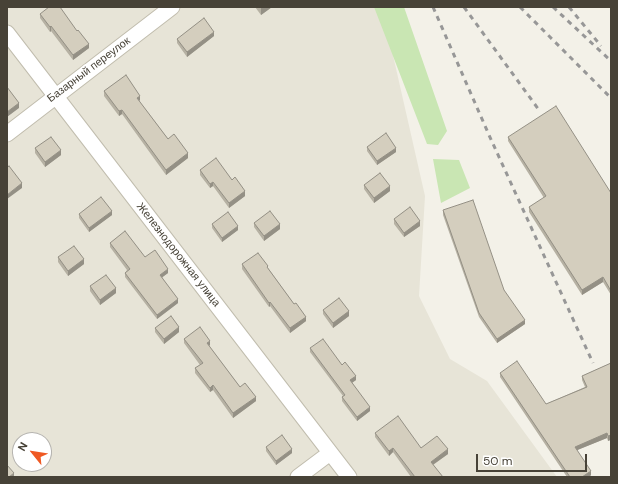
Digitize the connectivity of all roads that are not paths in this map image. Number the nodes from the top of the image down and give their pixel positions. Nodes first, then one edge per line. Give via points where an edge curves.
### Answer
1 (172, 7) edge
2 (7, 33) edge
3 (55, 96) junction
4 (7, 134) edge
5 (330, 453) junction
6 (298, 477) edge
7 (349, 477) edge

1 - 3 street, Базарный переулок
2 - 3 street, Железнодорожная улица
3 - 4 street, Базарный переулок
3 - 5 street, Железнодорожная улица
5 - 6 street
5 - 7 street, Железнодорожная улица

